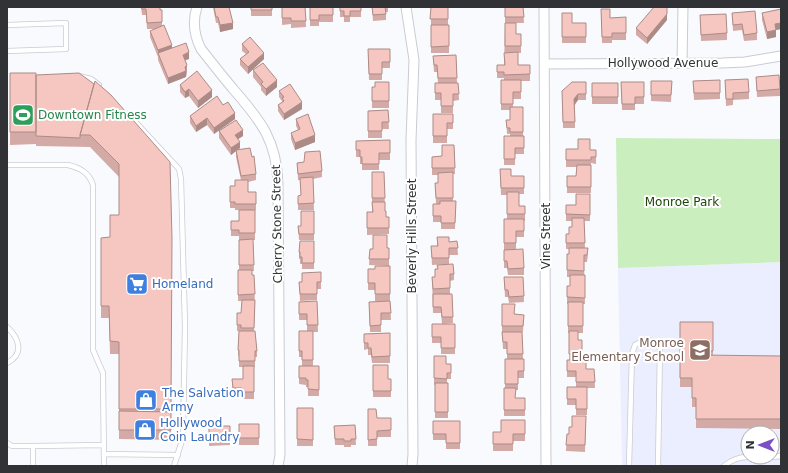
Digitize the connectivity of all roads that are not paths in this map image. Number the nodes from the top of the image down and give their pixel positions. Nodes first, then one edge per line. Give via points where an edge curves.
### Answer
1 (197, 7) edge
2 (406, 7) edge
3 (544, 7) edge
4 (683, 7) edge
5 (7, 25) edge
6 (7, 51) edge
7 (781, 56) edge
8 (682, 63) junction
9 (545, 64) junction
10 (76, 76) edge
11 (105, 91) edge
12 (121, 108) edge
13 (7, 165) edge
14 (7, 327) edge
15 (7, 362) edge
16 (7, 443) edge
17 (104, 445) junction
18 (33, 446) junction
19 (104, 454) junction
20 (178, 455) junction
21 (740, 458) edge
22 (33, 466) edge
23 (104, 466) edge
24 (174, 466) edge
25 (278, 466) edge
26 (412, 466) edge
27 (546, 466) edge
28 (629, 466) edge
29 (658, 466) edge
30 (724, 466) edge

1 - 25 street, Cherry Stone Street via 194,25 199,45 256,116 273,148 278,171
2 - 26 street, Beverly Hills Street via 414,60 411,140
3 - 9 street, Vine Street
4 - 8 street
5 - 6 lane via 66,23 67,37 66,49
7 - 8 street, Hollywood Avenue via 745,62
8 - 9 street, Hollywood Avenue
9 - 27 street, Vine Street
10 - 11 lane via 91,79
12 - 20 lane via 179,170 181,179 185,326 183,437
13 - 17 lane via 78,167 90,177 93,185 94,350 103,373
14 - 15 lane via 16,337 18,351 15,357
16 - 18 lane via 12,446
17 - 18 lane
17 - 19 lane
18 - 22 lane
19 - 20 lane
19 - 23 lane
20 - 24 lane
21 - 30 lane
28 - 29 lane via 632,354 635,345 645,340 654,341 660,348

